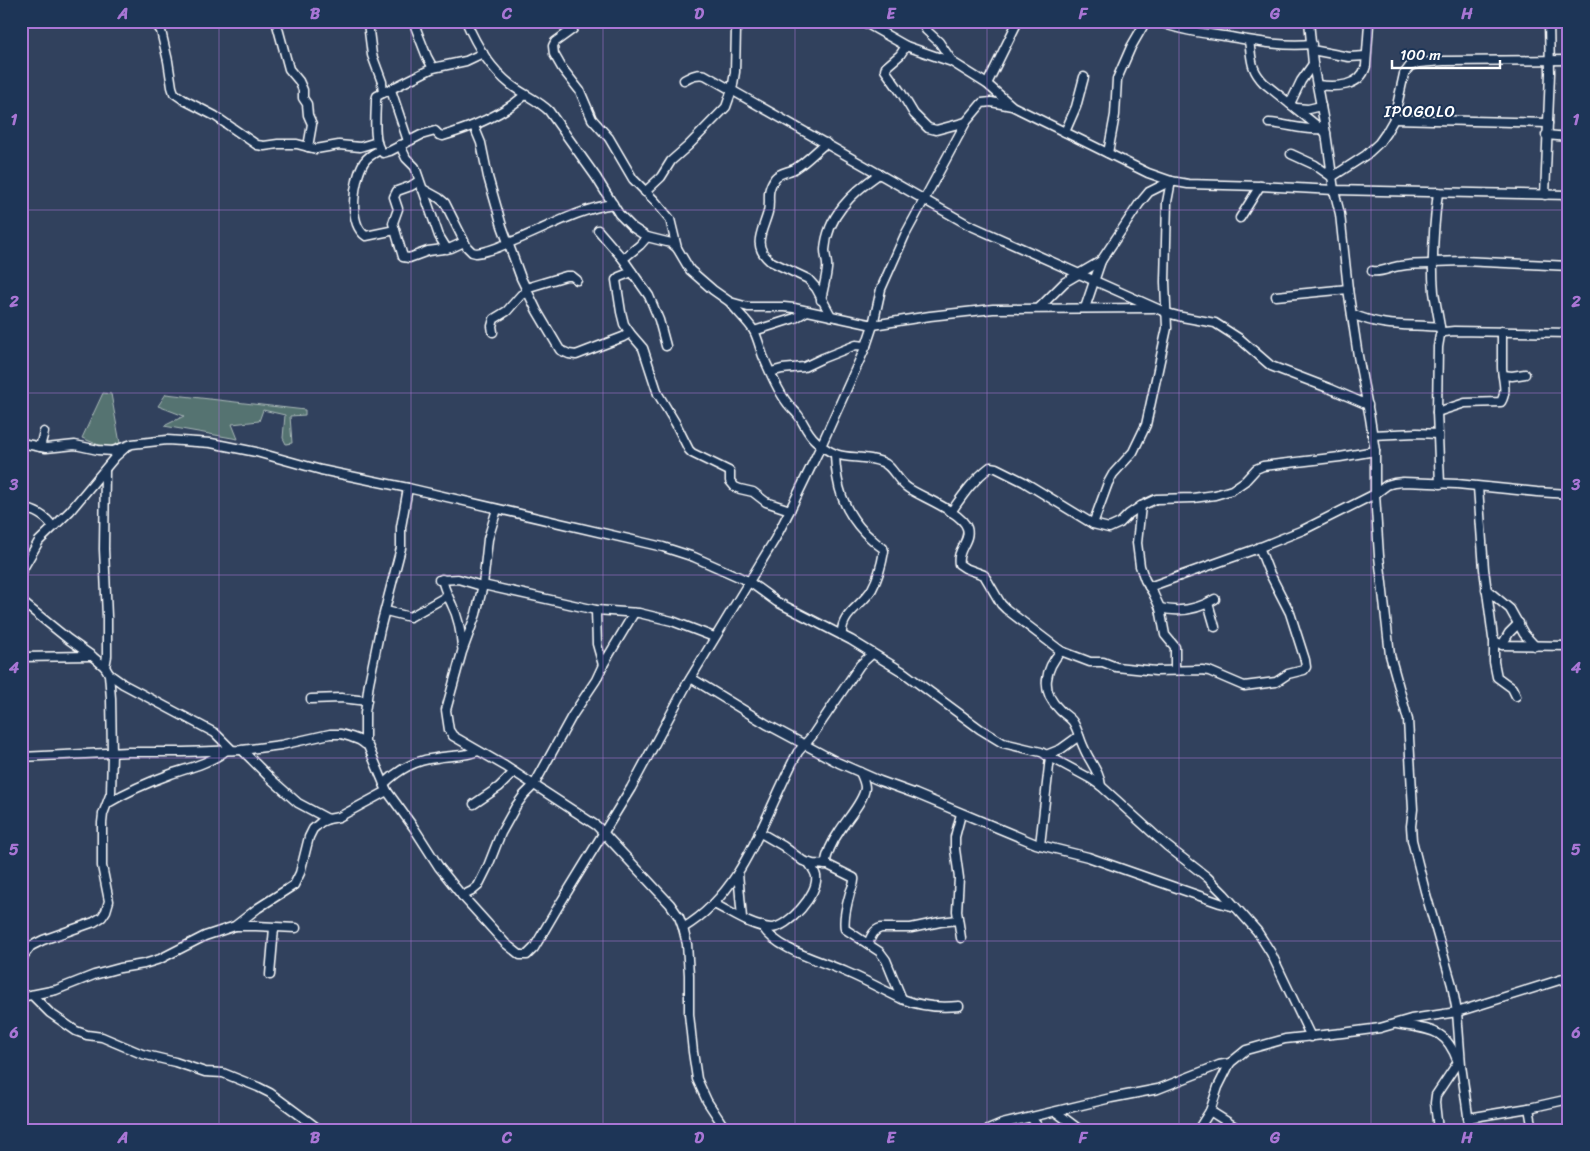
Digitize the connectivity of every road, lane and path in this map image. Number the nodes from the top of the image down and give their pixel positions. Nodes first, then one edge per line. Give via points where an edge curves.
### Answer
1 (154, 21) edge
2 (276, 21) edge
3 (381, 21) edge
4 (413, 21) edge
5 (466, 21) edge
6 (576, 21) edge
7 (733, 21) edge
8 (862, 21) edge
9 (922, 21) edge
10 (1018, 21) edge
11 (1146, 21) edge
12 (1157, 21) edge
13 (1309, 21) edge
14 (1549, 21) edge
15 (365, 22) edge
16 (1369, 24) dead end
17 (1184, 25) edge
18 (1249, 41) junction
19 (906, 46) junction
20 (1312, 47) junction
21 (483, 53) junction
22 (1366, 56) junction
23 (1549, 60) junction
24 (1569, 60) edge
25 (952, 62) junction
26 (1313, 64) junction
27 (433, 68) junction
28 (1084, 77) dead end
29 (684, 80) dead end
30 (987, 84) junction
31 (1317, 86) junction
32 (732, 90) junction
33 (387, 91) junction
34 (525, 95) junction
35 (1012, 106) junction
36 (1293, 106) junction
37 (1321, 106) junction
38 (1394, 119) junction
39 (966, 122) junction
40 (1269, 123) dead end
41 (1548, 123) junction
42 (474, 126) junction
43 (1324, 131) junction
44 (1065, 132) junction
45 (1546, 135) junction
46 (1569, 136) edge
47 (377, 142) junction
48 (404, 143) junction
49 (826, 143) junction
50 (308, 147) junction
51 (380, 150) junction
52 (1108, 153) junction
53 (1291, 154) dead end
54 (879, 174) junction
55 (1332, 177) junction
56 (1170, 181) junction
57 (420, 185) junction
58 (1260, 186) junction
59 (1334, 190) junction
60 (645, 192) junction
61 (1438, 192) junction
62 (1545, 195) junction
63 (1569, 195) edge
64 (924, 199) junction
65 (612, 204) junction
66 (1240, 218) dead end
67 (395, 230) junction
68 (598, 230) dead end
69 (647, 237) junction
70 (464, 242) junction
71 (508, 243) junction
72 (677, 248) junction
73 (446, 249) junction
74 (623, 258) junction
75 (1101, 260) junction
76 (1433, 263) junction
77 (1569, 266) edge
78 (1372, 271) dead end
79 (632, 272) junction
80 (1078, 274) junction
81 (577, 280) dead end
82 (1094, 281) junction
83 (1348, 289) junction
84 (527, 290) junction
85 (1276, 296) dead end
86 (821, 300) junction
87 (730, 302) junction
88 (1039, 308) junction
89 (1085, 308) junction
90 (1153, 308) junction
91 (808, 311) junction
92 (1167, 313) junction
93 (1352, 314) junction
94 (831, 316) junction
95 (873, 325) junction
96 (1441, 330) junction
97 (754, 331) junction
98 (1502, 331) junction
99 (493, 332) dead end
100 (630, 333) junction
101 (1569, 333) edge
102 (666, 346) dead end
103 (866, 346) junction
104 (770, 372) junction
105 (1525, 374) dead end
106 (1503, 375) junction
107 (1368, 405) junction
108 (1438, 412) junction
109 (44, 432) dead end
110 (1438, 434) junction
111 (1372, 435) junction
112 (21, 443) edge
113 (821, 446) junction
114 (40, 447) junction
115 (127, 447) junction
116 (1375, 451) junction
117 (835, 454) junction
118 (105, 470) junction
119 (1440, 484) junction
120 (1478, 487) junction
121 (408, 488) junction
122 (1375, 494) junction
123 (1569, 494) edge
124 (1141, 506) junction
125 (21, 507) edge
126 (497, 509) junction
127 (790, 510) junction
128 (952, 512) junction
129 (1093, 524) junction
130 (53, 527) junction
131 (1260, 547) junction
132 (21, 572) edge
133 (748, 581) junction
134 (482, 586) junction
135 (1149, 586) junction
136 (1486, 589) junction
137 (448, 596) junction
138 (21, 601) edge
139 (1160, 608) junction
140 (596, 610) junction
141 (386, 612) junction
142 (634, 613) junction
143 (1519, 623) junction
144 (1215, 627) dead end
145 (842, 635) junction
146 (714, 637) junction
147 (1494, 640) junction
148 (1502, 645) junction
149 (1535, 646) junction
150 (1569, 646) edge
151 (1061, 651) junction
152 (462, 652) junction
153 (872, 654) junction
154 (92, 656) junction
155 (21, 657) edge
156 (603, 665) junction
157 (107, 670) junction
158 (1175, 670) junction
159 (691, 678) junction
160 (1516, 696) dead end
161 (311, 699) dead end
162 (367, 701) junction
163 (1079, 736) junction
164 (365, 744) junction
165 (805, 744) junction
166 (229, 750) junction
167 (242, 750) junction
168 (478, 751) junction
169 (112, 753) junction
170 (1048, 756) junction
171 (21, 757) edge
172 (514, 772) junction
173 (860, 772) junction
174 (534, 785) junction
175 (1101, 786) junction
176 (386, 787) junction
177 (108, 803) junction
178 (474, 804) dead end
179 (961, 814) junction
180 (328, 819) junction
181 (604, 832) junction
182 (759, 832) junction
183 (1040, 845) junction
184 (809, 863) junction
185 (825, 865) junction
186 (738, 873) junction
187 (462, 896) junction
188 (714, 904) junction
189 (1235, 906) junction
190 (742, 918) junction
191 (958, 920) junction
192 (235, 926) junction
193 (762, 926) junction
194 (274, 928) junction
195 (296, 928) dead end
196 (683, 928) junction
197 (961, 938) dead end
198 (868, 944) junction
199 (21, 964) edge
200 (270, 975) dead end
201 (1569, 977) edge
202 (32, 995) junction
203 (21, 997) edge
204 (902, 999) junction
205 (959, 1006) dead end
206 (1457, 1012) junction
207 (1394, 1024) junction
208 (1311, 1037) junction
209 (1230, 1063) junction
210 (1460, 1064) junction
211 (1569, 1099) edge
212 (1529, 1108) junction
213 (1210, 1111) junction
214 (1056, 1112) junction
215 (1030, 1118) junction
216 (1468, 1118) junction
217 (1068, 1127) edge
218 (320, 1130) edge
219 (726, 1130) edge
220 (988, 1130) edge
221 (1041, 1130) edge
222 (1080, 1130) edge
223 (1198, 1130) edge
224 (1240, 1130) edge
225 (1438, 1130) edge
226 (1470, 1130) edge
227 (1533, 1130) edge

1 - 50 street via 160,27 176,95 215,116 259,146 299,144
2 - 50 street via 289,69 298,79 307,104 312,124
3 - 15 street
4 - 27 street
5 - 21 street
6 - 60 street via 573,29 555,42 554,54 584,98 592,119 609,138 633,179
7 - 32 street via 736,29
8 - 19 street
9 - 25 street
10 - 30 street
11 - 52 street via 1117,79
12 - 17 street
13 - 20 street
14 - 23 street
15 - 33 street via 372,55
16 - 22 street
17 - 18 street
18 - 20 street
18 - 36 street via 1256,75
19 - 25 street
19 - 39 street via 885,70 914,114 934,130
20 - 22 street via 1349,57
20 - 26 street
21 - 27 street via 466,61
21 - 34 street via 501,76
22 - 31 street via 1365,70 1350,84
23 - 24 street
23 - 38 street via 1444,61 1410,66 1402,80
23 - 41 street
25 - 30 street
26 - 31 street
26 - 36 street via 1301,81
27 - 33 street
28 - 44 street
29 - 32 street via 694,75 705,75
30 - 35 street
31 - 37 street
32 - 49 street
32 - 60 street via 724,110 671,160 661,177
33 - 47 street via 376,99
33 - 48 street
34 - 42 street via 502,113
34 - 65 street via 550,111
35 - 39 street via 983,103
35 - 44 street
36 - 37 street via 1308,109
36 - 43 street
37 - 43 street
38 - 41 street
38 - 55 street via 1379,143
39 - 64 street
40 - 43 street
41 - 45 street
42 - 48 street via 443,136 436,131 427,132
42 - 71 street
43 - 55 street
44 - 52 street
45 - 46 street
45 - 62 street
47 - 50 street via 360,147
47 - 51 street
48 - 51 street via 386,152
48 - 57 street
49 - 54 street
49 - 86 street via 798,167 776,178 768,194 768,210 759,237 766,258 808,279
51 - 67 street via 368,157 358,175 355,221 366,236
52 - 56 street
53 - 55 street
54 - 64 street
54 - 86 street via 853,195 833,221 825,251 828,265
55 - 59 street
56 - 58 street
56 - 75 street via 1145,196
56 - 92 street via 1165,282
57 - 67 street via 395,194 398,209 393,222
57 - 70 street via 445,203
57 - 73 street
58 - 59 street
58 - 66 street
59 - 61 street
59 - 83 street via 1340,214
60 - 72 street via 670,219
61 - 62 street
61 - 76 street
62 - 63 street
64 - 80 street via 967,224
64 - 95 street via 881,289
65 - 69 street via 632,227
65 - 71 street via 576,213
67 - 73 street via 402,255 406,258
68 - 74 street
69 - 72 street via 671,243
69 - 74 street
70 - 71 street via 469,250 476,253
70 - 73 street
71 - 84 street
72 - 87 street via 690,270
74 - 79 street
75 - 80 street
75 - 82 street
76 - 77 street
76 - 78 street
76 - 96 street
79 - 100 street via 616,280 620,312
79 - 102 street via 654,305
80 - 82 street
80 - 88 street via 1065,282
81 - 84 street via 566,276
82 - 89 street
82 - 90 street
83 - 85 street
83 - 93 street
84 - 99 street via 507,311 494,319
84 - 100 street via 560,350 569,354 586,352
86 - 94 street
87 - 91 street via 748,307
87 - 97 street
88 - 89 street
88 - 95 street via 969,311
89 - 90 street
90 - 92 street
91 - 94 street
91 - 97 street
92 - 107 street via 1215,323 1240,339 1271,366
92 - 129 street via 1167,328 1146,425 1133,452 1108,483
93 - 96 street via 1393,326
93 - 107 street
94 - 95 street
95 - 103 street
96 - 98 street
96 - 108 street
97 - 104 street
98 - 101 street
98 - 106 street
100 - 127 street via 644,348 662,402 689,450 728,471 735,487
103 - 104 street via 837,352 804,367
103 - 113 street
104 - 113 street via 787,403
105 - 106 street
106 - 108 street via 1505,392 1500,402 1465,403
107 - 111 street
108 - 110 street
109 - 114 street
110 - 111 street
110 - 119 street
111 - 116 street
112 - 114 street
113 - 117 street
113 - 127 street
114 - 115 street via 75,445 113,451
115 - 118 street
115 - 121 street via 167,440 211,443
116 - 122 street
116 - 124 street via 1263,466 1232,490 1193,498 1156,500
117 - 128 street via 882,462 908,488
117 - 145 street via 842,500 855,522 884,551 872,588 849,614
118 - 130 street
118 - 157 street
119 - 120 street
119 - 122 street via 1400,482 1387,485
120 - 123 street
120 - 136 street
121 - 126 street
121 - 141 street via 401,548
122 - 131 street via 1316,524
122 - 206 street via 1390,655 1408,720 1412,840
124 - 129 street via 1114,527 1103,528
124 - 135 street via 1138,553
125 - 130 street via 43,516
126 - 133 street via 663,547
126 - 134 street via 486,552
127 - 133 street
128 - 129 street via 966,489 990,467 1024,482
128 - 151 street via 965,524 968,532 958,555 959,564 984,575 1001,604
130 - 132 street via 35,546
131 - 135 street
131 - 158 street via 1290,613 1306,667 1304,670 1288,674 1276,682 1244,686 1210,671
133 - 145 street via 778,602
133 - 146 street
134 - 137 street via 458,580 440,580
134 - 140 street
134 - 152 street
135 - 139 street
136 - 143 street via 1510,609
136 - 147 street
137 - 141 street via 410,616
137 - 152 street via 459,623
138 - 154 street
139 - 144 street via 1189,610 1211,601
139 - 158 street via 1165,635 1175,647
140 - 142 street
140 - 156 street via 597,644
141 - 162 street
142 - 146 street via 672,621
142 - 156 street
143 - 148 street
143 - 149 street
145 - 153 street
146 - 159 street
147 - 148 street
147 - 160 street via 1497,677 1512,688
148 - 149 street
149 - 150 street
151 - 158 street via 1090,662
151 - 163 street via 1050,668 1047,689 1049,698 1072,721
152 - 168 street via 446,710 449,730 453,736
153 - 165 street via 860,665
153 - 170 street via 903,672 1003,743
154 - 155 street
154 - 157 street
156 - 174 street
157 - 166 street via 123,684 215,733
157 - 169 street via 112,698
159 - 165 street
159 - 181 street
161 - 162 street
162 - 164 street
163 - 170 street
163 - 175 street via 1100,776
164 - 167 street via 351,736 330,734
164 - 176 street
165 - 173 street
165 - 182 street via 787,772
166 - 167 street
166 - 169 street
166 - 177 street via 154,780
167 - 180 street via 298,803
168 - 172 street
168 - 176 street via 417,762 390,778
169 - 171 street
169 - 177 street
170 - 175 street
170 - 183 street
172 - 174 street
172 - 178 street
173 - 179 street
173 - 185 street via 865,787 862,795 835,838
174 - 181 street
174 - 187 street via 516,806 501,833 478,886
175 - 189 street
176 - 180 street via 339,817
176 - 187 street
177 - 199 street via 103,814 101,838 102,866 109,901 106,912 94,922 31,946
179 - 183 street
179 - 191 street via 955,837 959,878
180 - 192 street via 313,829 294,885
181 - 187 street via 534,948 526,955 505,943
181 - 196 street via 670,904
182 - 184 street
182 - 186 street
183 - 189 street
184 - 185 street
184 - 193 street via 816,881 809,898 785,924 771,928
185 - 198 street via 855,879 845,929
186 - 188 street
186 - 190 street
188 - 190 street
188 - 196 street
189 - 208 street via 1264,940
190 - 193 street
191 - 197 street
191 - 198 street via 911,928 877,929
192 - 194 street
192 - 202 street via 196,939 152,962 94,975 56,990
193 - 204 street via 777,942
194 - 195 street
194 - 200 street
196 - 219 street via 697,1078
198 - 204 street via 886,960
201 - 206 street
202 - 203 street
202 - 218 street via 50,1013 76,1031 205,1072 223,1073 258,1087
204 - 205 street via 944,1007
206 - 207 street
206 - 210 street
207 - 208 street
207 - 210 street via 1436,1031 1454,1050
208 - 209 street via 1285,1039 1246,1050
209 - 213 street
209 - 214 street via 1158,1089
210 - 216 street
210 - 225 street via 1436,1095
211 - 212 street
212 - 216 street
212 - 227 street
213 - 223 street
213 - 224 street
214 - 215 street
214 - 217 street
215 - 220 street
215 - 221 street
216 - 226 street
217 - 222 street

